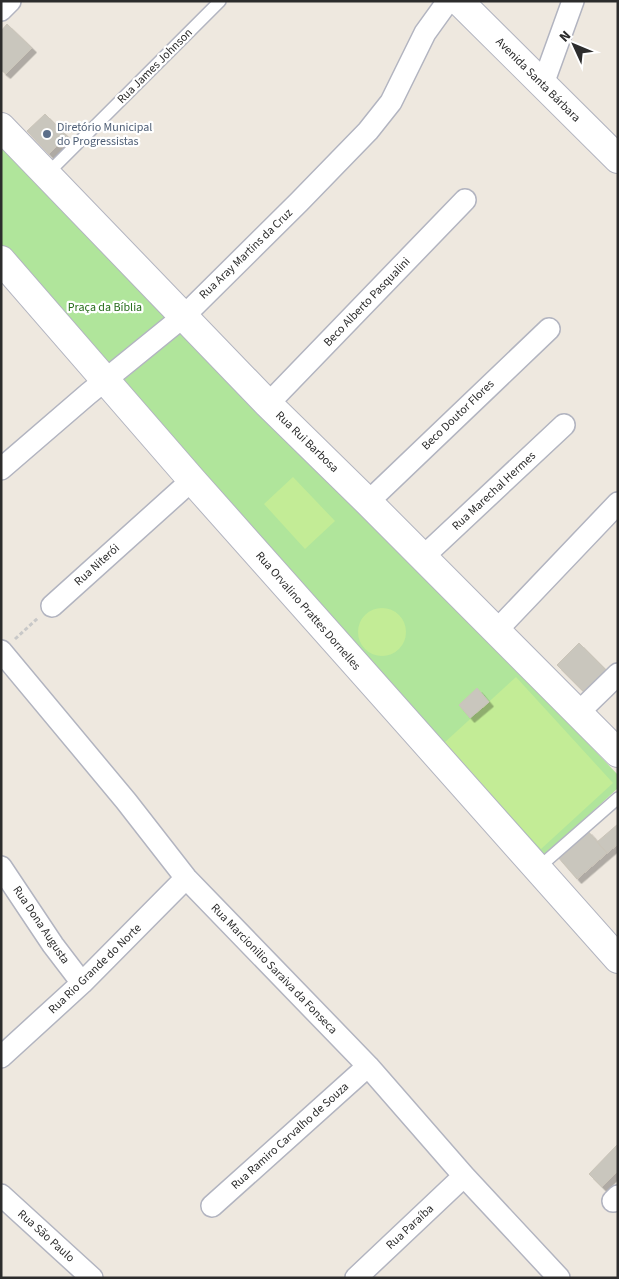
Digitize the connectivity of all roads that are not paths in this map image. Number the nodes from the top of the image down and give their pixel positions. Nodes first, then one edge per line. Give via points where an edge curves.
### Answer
1 (10, 1) edge
2 (220, 1) edge
3 (448, 1) edge
4 (459, 1) edge
5 (573, 1) edge
6 (1, 10) edge
7 (543, 84) junction
8 (1, 127) edge
9 (618, 159) edge
10 (47, 174) junction
11 (465, 200) dead end
12 (1, 260) edge
13 (184, 316) junction
14 (549, 329) dead end
15 (105, 380) junction
16 (268, 404) junction
17 (564, 425) dead end
18 (1, 469) edge
19 (192, 480) junction
20 (368, 502) junction
21 (618, 503) edge
22 (423, 557) junction
23 (52, 606) road end
24 (496, 631) junction
25 (1, 651) edge
26 (618, 674) edge
27 (578, 712) junction
28 (618, 753) edge
29 (618, 798) edge
30 (1, 867) edge
31 (537, 868) junction
32 (186, 878) junction
33 (618, 959) edge
34 (82, 983) junction
35 (1, 1058) edge
36 (368, 1066) junction
37 (464, 1176) junction
38 (1, 1195) edge
39 (212, 1206) dead end
40 (86, 1276) edge
41 (356, 1278) edge
42 (559, 1278) edge

1 - 6 street
2 - 10 lane, Rua James Johnson
3 - 13 street, Rua Aray Martins da Cruz via 425,33 391,102 368,131
4 - 7 street, Avenida Santa Bárbara
5 - 7 street
7 - 9 street, Avenida Santa Bárbara
8 - 10 street, Rua Rui Barbosa
10 - 13 street, Rua Rui Barbosa
11 - 16 street, Beco Alberto Pasqualini
12 - 15 street, Rua Orvalino Prattes Dornelles
13 - 15 street, Rua Aray Martins da Cruz
13 - 16 street, Rua Rui Barbosa
14 - 20 street, Beco Doutor Flores
15 - 18 street, Rua Aray Martins da Cruz
15 - 19 street, Rua Orvalino Prattes Dornelles
16 - 20 street, Rua Rui Barbosa
17 - 22 street, Rua Marechal Hermes
19 - 23 street, Rua Niterói
19 - 31 street, Rua Orvalino Prattes Dornelles
20 - 22 street, Rua Rui Barbosa
21 - 24 street
22 - 24 street, Rua Rui Barbosa
24 - 27 street, Rua Rui Barbosa
25 - 32 street, Rua Marcionilio Saraiva da Fonseca
26 - 27 street
27 - 28 street, Rua Rui Barbosa
29 - 31 lane
30 - 34 street, Rua Dona Augusta
31 - 33 street, Rua Orvalino Prattes Dornelles
32 - 34 street, Rua Rio Grande do Norte
32 - 36 street, Rua Marcionilio Saraiva da Fonseca
34 - 35 street, Rua Rio Grande do Norte
36 - 37 street, Rua Marcionilio Saraiva da Fonseca
36 - 39 street, Rua Ramiro Carvalho de Souza
37 - 41 street, Rua Paraíba
37 - 42 street, Rua Marcionilio Saraiva da Fonseca
38 - 40 street, Rua São Paulo

